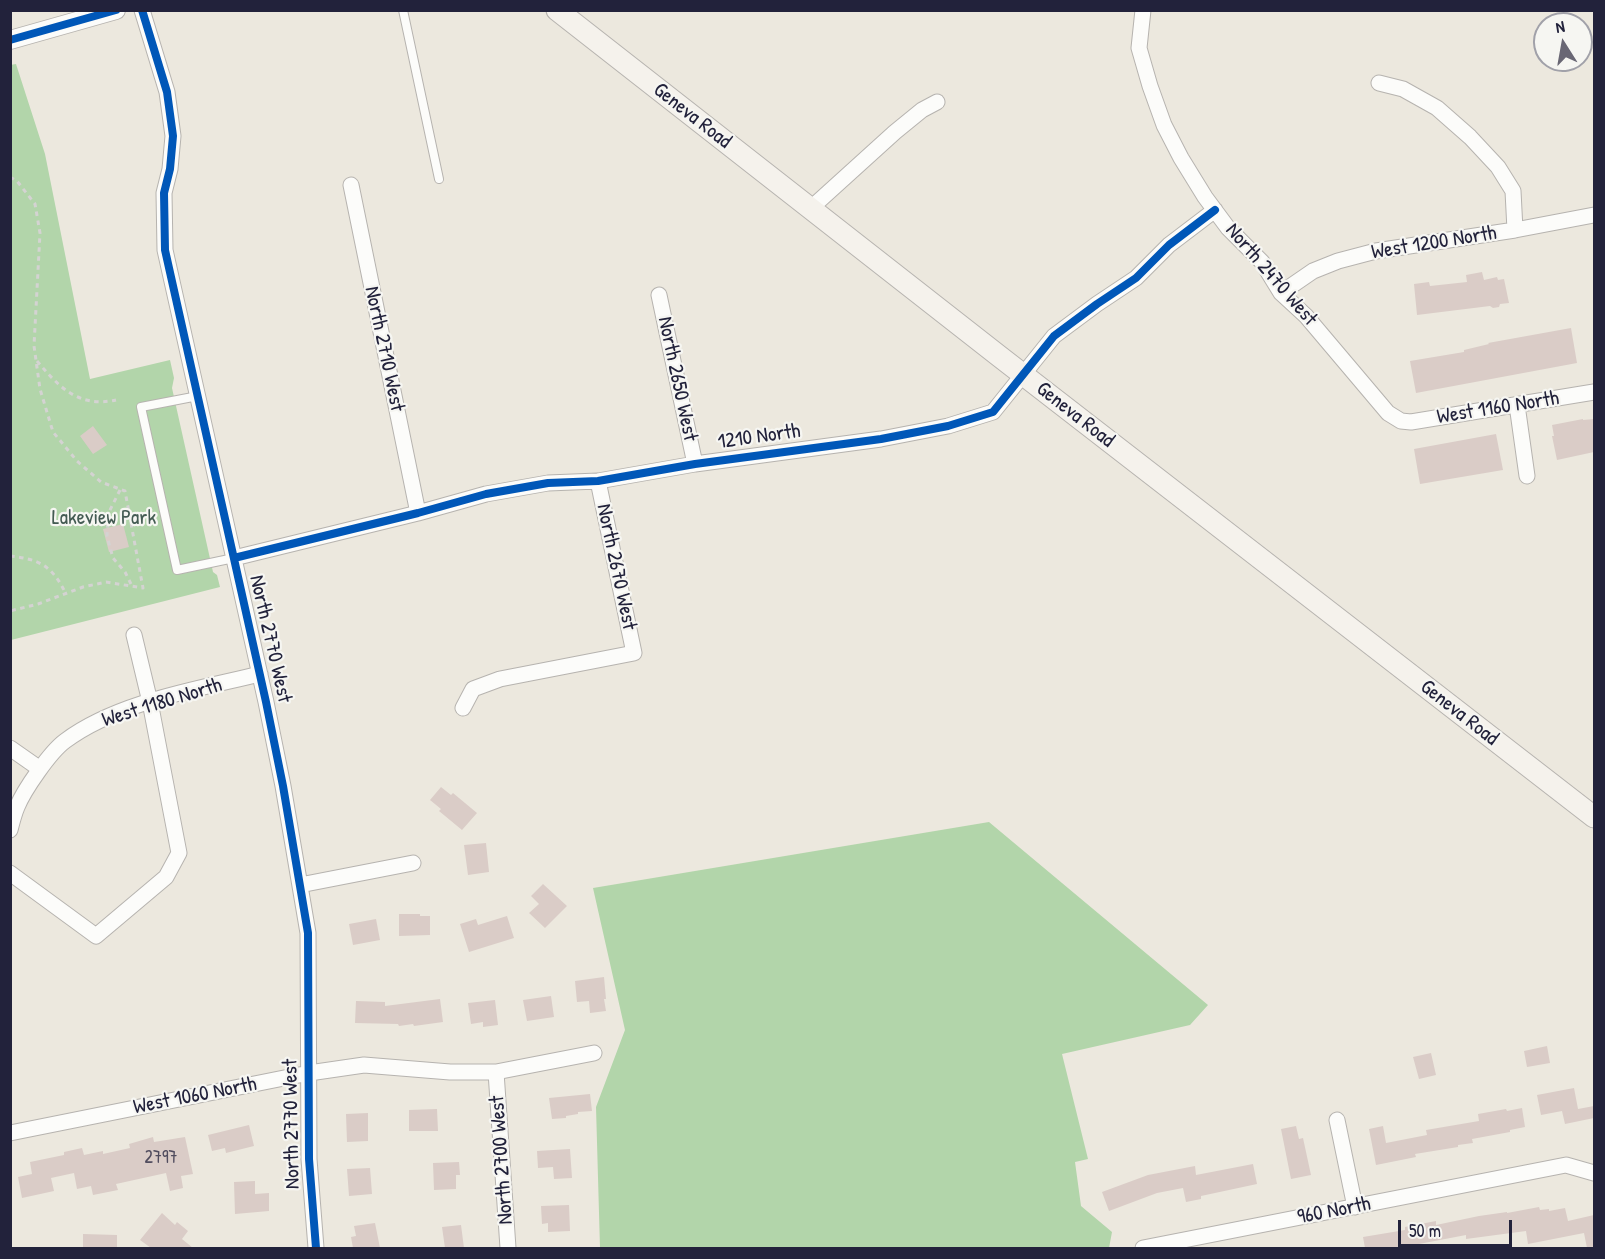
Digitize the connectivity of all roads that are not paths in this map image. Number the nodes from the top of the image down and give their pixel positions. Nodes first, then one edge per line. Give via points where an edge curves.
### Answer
1 (116, 10) edge
2 (142, 10) edge
3 (403, 10) edge
4 (557, 10) edge
5 (1143, 10) edge
6 (10, 40) edge
7 (1379, 83) dead end
8 (937, 102) dead end
9 (439, 179) dead end
10 (351, 185) dead end
11 (810, 209) junction
12 (1215, 210) junction
13 (1594, 215) edge
14 (1515, 230) junction
15 (1281, 292) junction
16 (659, 295) dead end
17 (1024, 375) junction
18 (1594, 392) edge
19 (198, 396) junction
20 (1517, 405) junction
21 (1401, 421) joint
22 (695, 464) junction
23 (1527, 476) dead end
24 (598, 481) junction
25 (418, 513) junction
26 (234, 558) junction
27 (134, 635) dead end
28 (260, 674) junction
29 (150, 702) junction
30 (463, 708) dead end
31 (10, 748) edge
32 (40, 769) junction
33 (1594, 817) edge
34 (10, 830) edge
35 (413, 863) dead end
36 (10, 873) edge
37 (300, 885) junction
38 (594, 1053) dead end
39 (496, 1072) junction
40 (309, 1073) junction
41 (1337, 1120) dead end
42 (10, 1133) edge
43 (1594, 1173) edge
44 (1355, 1207) junction
45 (315, 1248) edge
46 (508, 1248) edge
47 (1143, 1248) edge

1 - 6 street
2 - 19 street, North 2770 West via 167,92 173,136 164,193 165,249
3 - 9 lane
4 - 11 main road, Geneva Road
5 - 12 street, North 2470 West via 1139,48 1164,125 1180,158
7 - 14 street via 1403,89 1437,108 1498,167 1513,191
8 - 11 street via 895,132
10 - 25 street, North 2710 West
11 - 17 main road, Geneva Road
12 - 15 street, North 2470 West via 1262,262
12 - 17 street, 1210 North via 1169,244 1136,278 1054,336
13 - 14 street, West 1200 North
14 - 15 street, West 1200 North via 1376,251 1338,261 1313,271
15 - 21 street, North 2470 West via 1388,413
16 - 22 street, North 2650 West
17 - 22 street, 1210 North via 993,412 948,426
17 - 33 main road, Geneva Road
18 - 20 street, West 1160 North
19 - 26 street, North 2770 West
19 - 26 lane via 141,407 143,419 177,570
20 - 21 street, West 1160 North
20 - 23 street
22 - 24 street, 1210 North
24 - 25 street, 1210 North via 548,483 486,494
24 - 30 street, North 2670 West via 634,653 500,679 473,689
25 - 26 street, 1210 North
26 - 28 street, North 2770 West
27 - 29 street
28 - 29 street, West 1180 North
28 - 37 street, North 2770 West
29 - 32 street, West 1180 North via 86,727 63,742
29 - 36 street via 180,853 166,877 96,936
31 - 32 street
32 - 34 street, West 1180 North via 17,807
35 - 37 street
37 - 40 street, North 2770 West via 308,933
38 - 39 street, West 1060 North
39 - 40 street, West 1060 North via 364,1065
39 - 46 street, North 2700 West
40 - 42 street, West 1060 North
40 - 45 street, North 2770 West
41 - 44 street
43 - 44 street, 960 North via 1566,1165
44 - 47 street, 960 North

